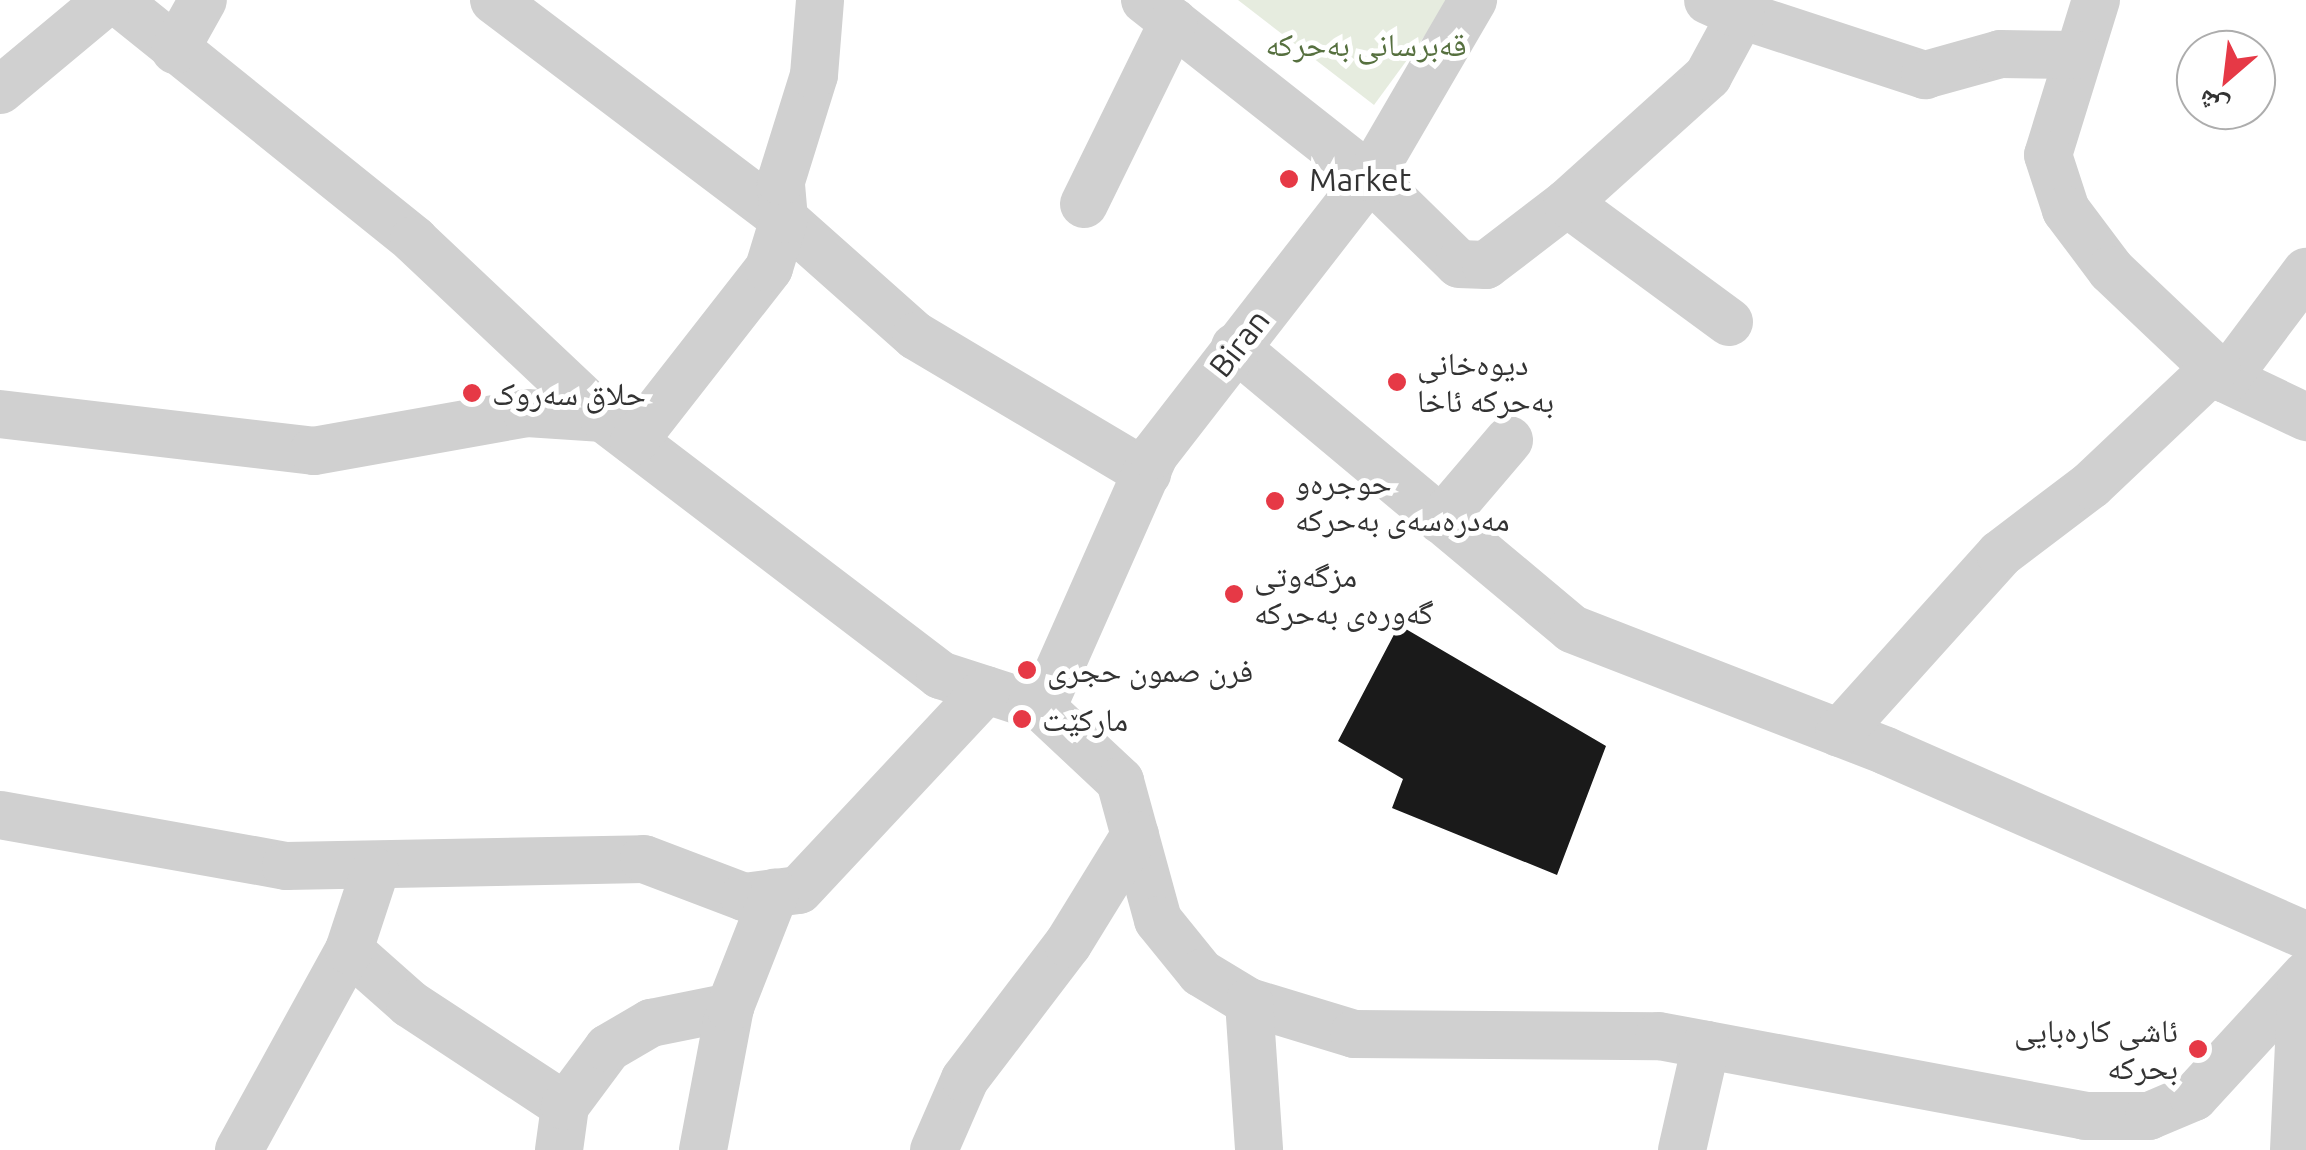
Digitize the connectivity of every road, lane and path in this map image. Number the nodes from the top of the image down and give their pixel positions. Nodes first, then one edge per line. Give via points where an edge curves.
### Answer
1 (108, 0) edge
2 (116, 0) edge
3 (203, 0) edge
4 (820, 0) edge
5 (1473, 0) edge
6 (2096, 0) edge
7 (500, 2) edge
8 (1724, 8) edge
9 (1159, 11) edge
10 (175, 50) junction
11 (2078, 54) junction
12 (0, 90) edge
13 (1370, 176) junction
14 (1567, 203) junction
15 (1084, 204) dead end
16 (784, 219) junction
17 (2306, 272) edge
18 (1728, 322) dead end
19 (1235, 348) junction
20 (2222, 373) junction
21 (0, 414) edge
22 (2306, 417) edge
23 (619, 429) junction
24 (1510, 440) dead end
25 (1147, 472) junction
26 (1441, 520) junction
27 (986, 690) junction
28 (1042, 708) junction
29 (1839, 733) junction
30 (0, 815) edge
31 (1135, 834) junction
32 (374, 871) junction
33 (775, 893) junction
34 (2306, 935) edge
35 (349, 950) junction
36 (2304, 978) edge
37 (1249, 1002) junction
38 (730, 1007) junction
39 (1706, 1045) junction
40 (562, 1128) edge
41 (2078, 1133) edge
42 (239, 1150) edge
43 (703, 1150) edge
44 (934, 1150) edge
45 (1259, 1150) edge
46 (1682, 1150) edge
47 (2294, 1150) edge

1 - 12 street
2 - 10 street
3 - 10 street
4 - 16 street via 814,75 781,181
5 - 13 street, Biran
6 - 11 street
7 - 16 street
8 - 11 street via 1925,75 2000,54
8 - 14 street via 1708,76
9 - 13 street
9 - 15 street
10 - 23 street via 414,240
11 - 20 street via 2048,155 2066,210 2111,270
13 - 14 street via 1475,270
13 - 19 street, Biran
14 - 18 street
16 - 23 street via 770,268
16 - 25 street via 916,336
17 - 20 street
19 - 25 street, Biran
19 - 26 street
20 - 22 street
20 - 29 street via 2000,554
21 - 23 street via 314,451 527,413
23 - 27 street via 940,674
24 - 26 street
25 - 28 street, Biran
26 - 29 street via 1572,629
27 - 28 street
27 - 33 street via 799,890
28 - 31 street via 1120,781
29 - 34 street
30 - 32 street via 286,866
31 - 37 street via 1158,920 1200,973
31 - 44 street via 1068,944 965,1079
32 - 33 street via 644,859 744,897
32 - 35 street
33 - 38 street
35 - 40 street
35 - 42 street
36 - 41 street via 2194,1097
36 - 47 street
37 - 39 street via 1354,1034 1659,1036
37 - 45 street
38 - 40 street via 651,1023 608,1048
38 - 43 street
39 - 41 street
39 - 46 street

